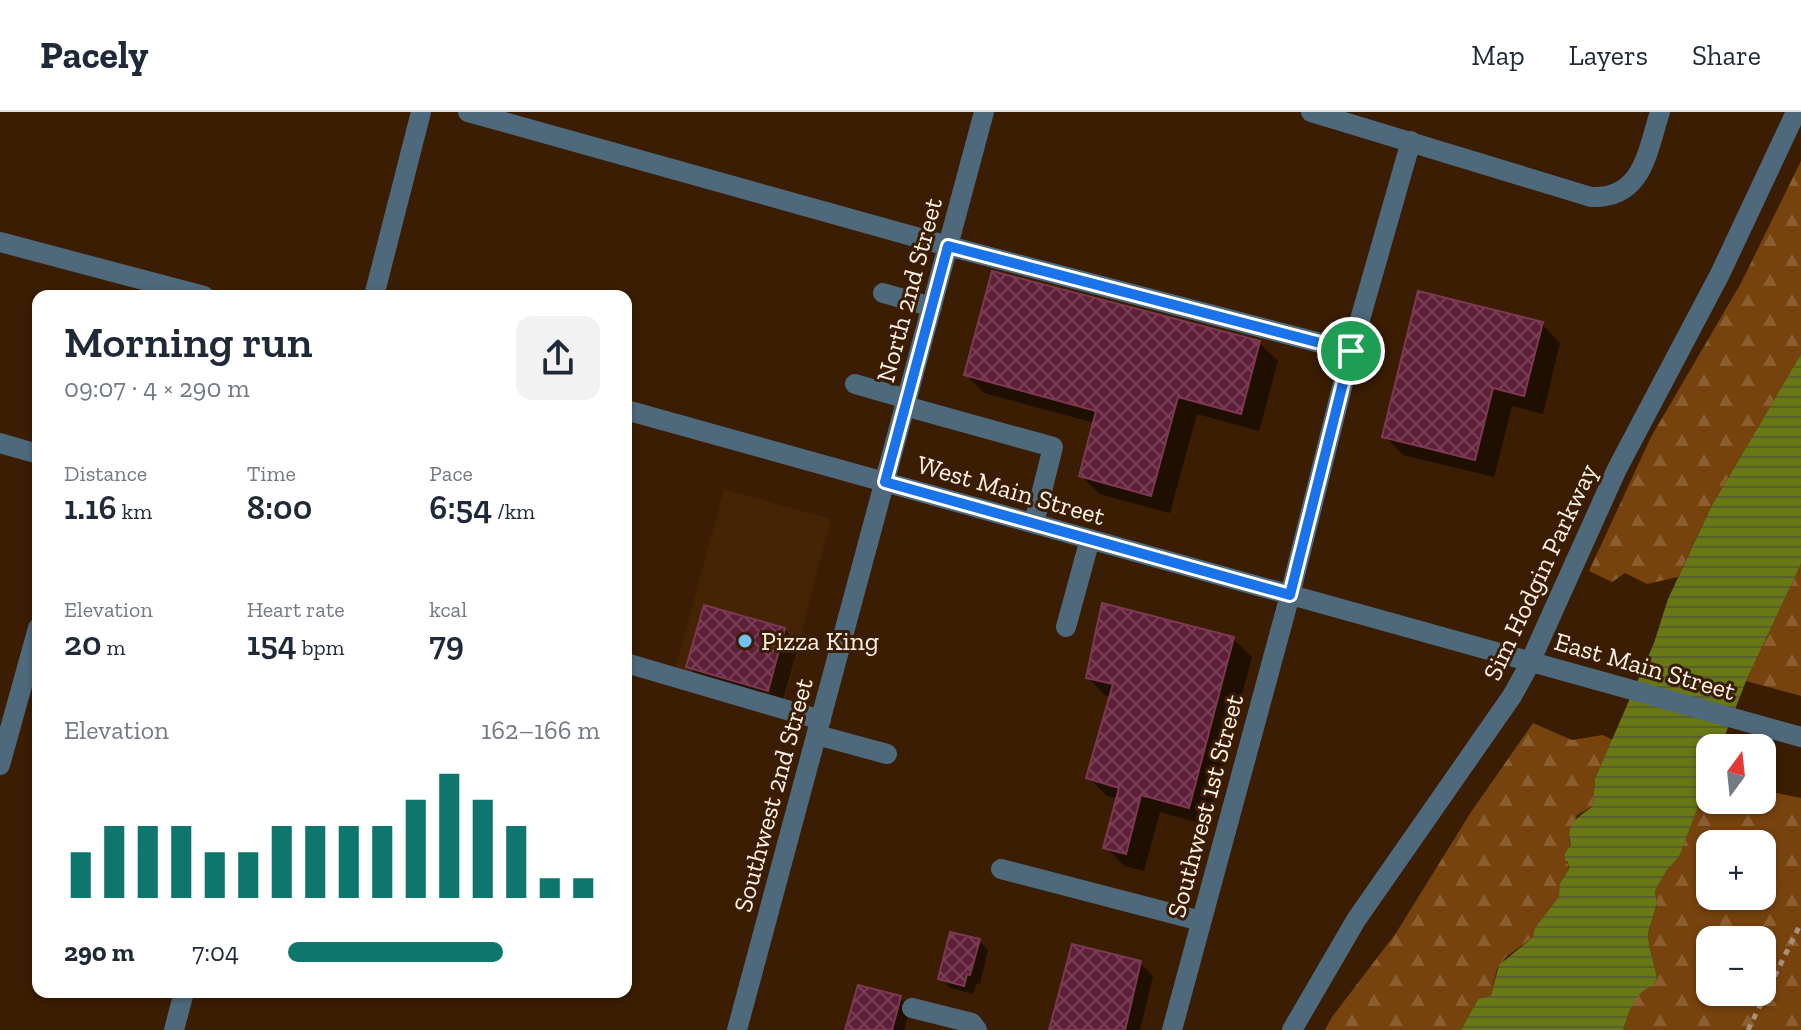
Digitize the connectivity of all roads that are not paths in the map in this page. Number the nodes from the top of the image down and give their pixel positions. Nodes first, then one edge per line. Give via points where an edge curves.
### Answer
1 (421, 112) edge
2 (468, 112) edge
3 (984, 112) edge
4 (1311, 112) edge
5 (1660, 112) edge
6 (1796, 112) edge
7 (1411, 141) junction
8 (0, 242) edge
9 (948, 246) junction
10 (181, 290) edge
11 (376, 290) edge
12 (883, 293) dead end
13 (932, 307) junction
14 (1351, 351) junction
15 (855, 384) dead end
16 (906, 402) junction
17 (632, 412) edge
18 (0, 443) edge
19 (32, 452) edge
20 (885, 482) junction
21 (1034, 523) junction
22 (1090, 539) junction
23 (1290, 595) junction
24 (1066, 627) dead end
25 (32, 650) edge
26 (632, 665) edge
27 (819, 727) junction
28 (1801, 737) edge
29 (887, 754) dead end
30 (0, 765) edge
31 (1001, 869) dead end
32 (1201, 921) junction
33 (182, 998) edge
34 (912, 1008) dead end
35 (174, 1030) edge
36 (737, 1030) edge
37 (977, 1030) edge
38 (1172, 1030) edge
39 (1292, 1030) edge

1 - 11 street
2 - 9 street
3 - 9 street, North 2nd Street
4 - 7 street
5 - 7 street via 1638,175 1624,191 1602,198
6 - 39 street, Sim Hodgin Parkway via 1720,274 1617,469 1520,682 1356,920
7 - 14 street, Southwest 1st Street
8 - 10 street
9 - 13 street, North 2nd Street
9 - 14 street
12 - 13 street
13 - 16 street, North 2nd Street
14 - 23 street, Southwest 1st Street
15 - 16 street
16 - 20 street, North 2nd Street
16 - 21 street via 1053,447
17 - 20 street, West Main Street
18 - 19 street
20 - 21 street, West Main Street
20 - 27 street, Southwest 2nd Street
21 - 22 street, West Main Street
22 - 23 street, West Main Street
22 - 24 street
23 - 28 street, East Main Street
23 - 32 street, Southwest 1st Street
25 - 30 street
26 - 27 street
27 - 29 street
27 - 36 street, Southwest 2nd Street
31 - 32 street
32 - 38 street, Southwest 1st Street
33 - 35 street
34 - 37 street via 972,1023

